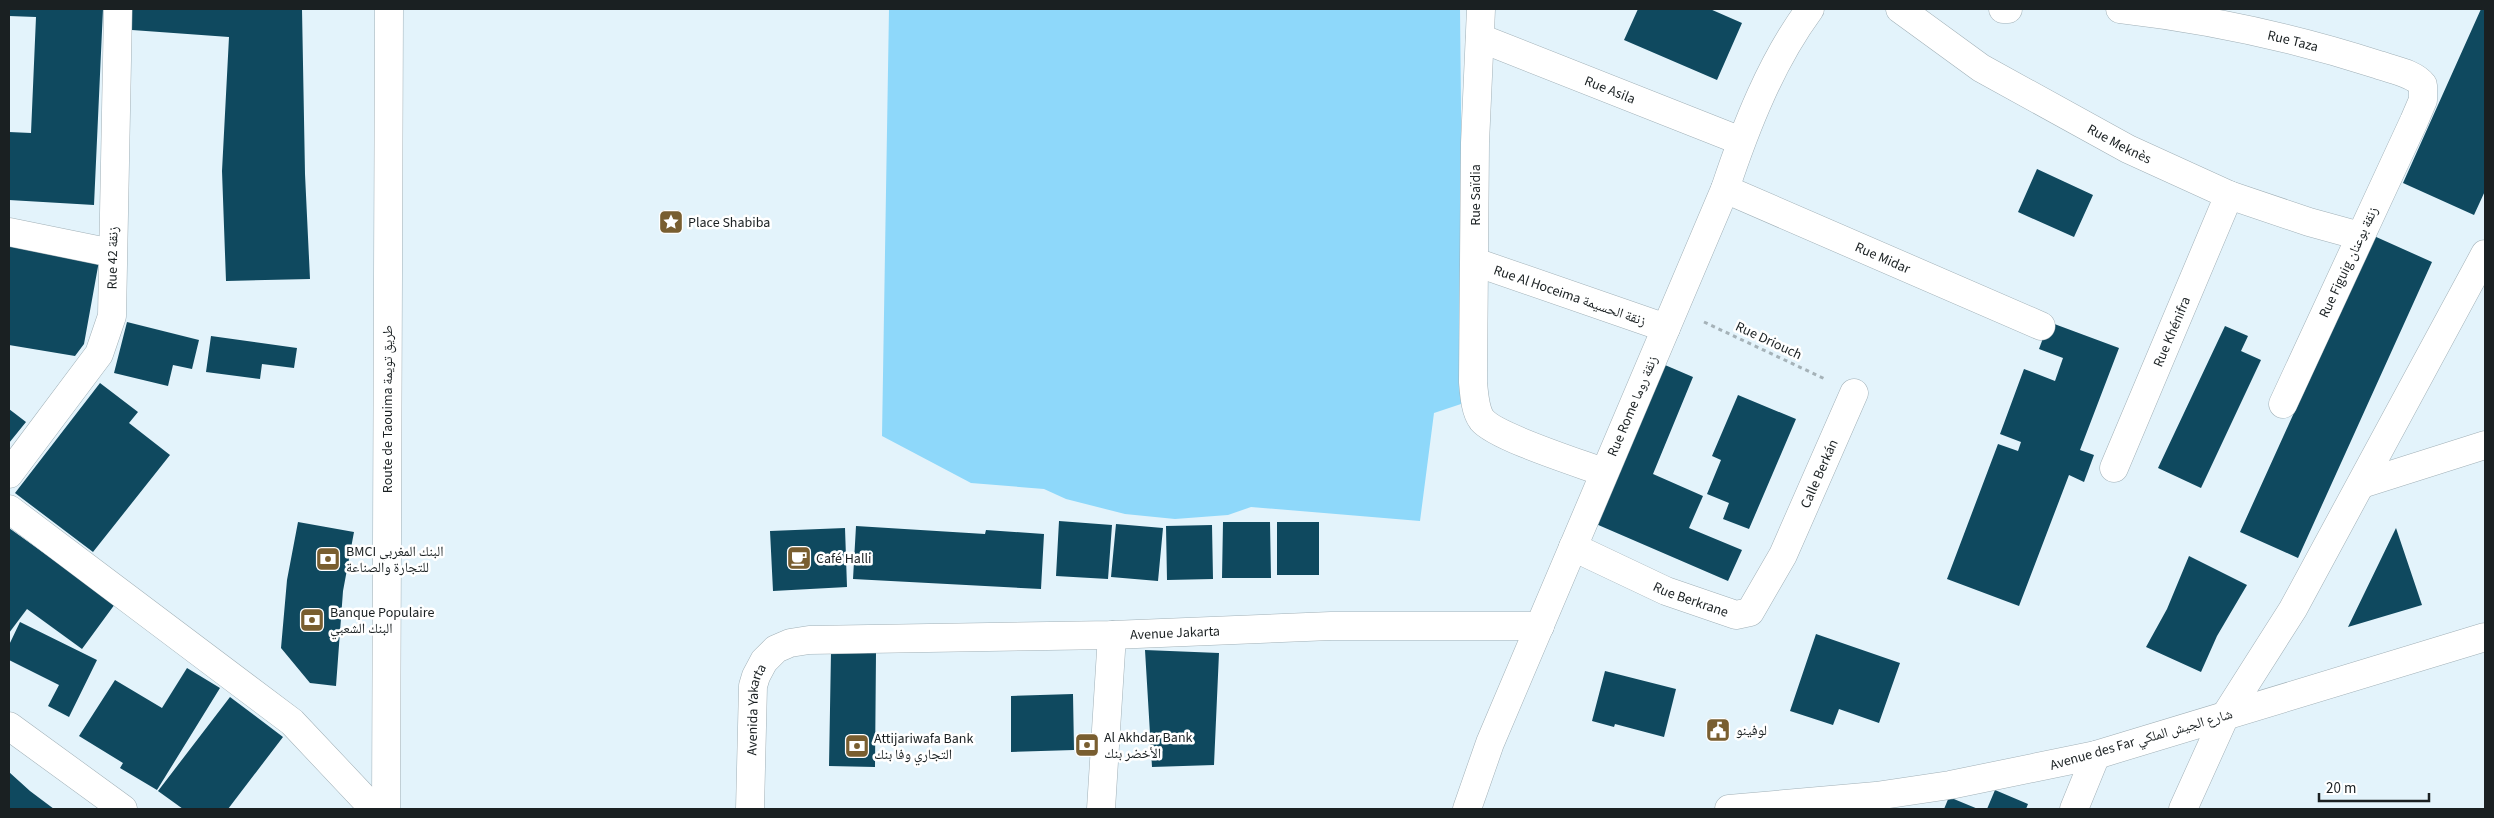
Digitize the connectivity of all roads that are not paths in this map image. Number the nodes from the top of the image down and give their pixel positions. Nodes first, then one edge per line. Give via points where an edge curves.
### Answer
1 (118, 9) edge
2 (389, 9) edge
3 (1480, 9) edge
4 (1810, 9) edge
5 (1900, 9) edge
6 (2003, 9) edge
7 (2008, 9) edge
8 (2120, 9) edge
9 (1480, 38) junction
10 (2414, 121) joint
11 (1741, 141) junction
12 (1725, 189) junction
13 (2229, 195) junction
14 (9, 232) edge
15 (2360, 236) junction
16 (112, 253) junction
17 (2485, 254) edge
18 (1475, 262) junction
19 (1670, 318) junction
20 (2041, 326) dead end
21 (1854, 392) road end
22 (2283, 404) dead end
23 (2485, 445) edge
24 (2114, 468) dead end
25 (1604, 472) junction
26 (9, 474) edge
27 (2362, 484) junction
28 (9, 509) edge
29 (1573, 546) junction
30 (1783, 555) joint
31 (1540, 626) junction
32 (1112, 635) junction
33 (2485, 637) edge
34 (809, 640) joint
35 (2225, 716) junction
36 (9, 726) edge
37 (2096, 755) junction
38 (123, 809) edge
39 (374, 809) edge
40 (386, 809) edge
41 (750, 809) edge
42 (1101, 809) edge
43 (1467, 809) edge
44 (1729, 809) edge
45 (2074, 809) edge
46 (2183, 809) edge

1 - 16 street, Rue 42 زنقة
2 - 40 street, Route de Taouima طريق تويمة
3 - 9 street, Rue Saïdia
4 - 11 street, Rue Rome زنقة روما via 1776,63
5 - 13 street, Rue Meknès via 1981,68 2128,149
6 - 7 street
8 - 10 street, Rue Taza via 2241,29 2347,55 2411,76 2423,86 2423,100
9 - 11 street, Rue Asila
9 - 18 street, Rue Saïdia via 1474,143
10 - 15 street, Rue Figuig زنقة بوعنان
11 - 12 street, Rue Rome زنقة روما
12 - 19 street, Rue Rome زنقة روما
12 - 20 street, Rue Midar
13 - 15 street, Rue Meknès
13 - 24 street, Rue Khénifra
14 - 16 street
15 - 22 street, Rue Figuig زنقة بوعنان
16 - 26 street, Rue 42 زنقة via 112,316 99,354
17 - 27 street
18 - 19 street, Rue Al Hoceima زنقة الحسيمة
18 - 25 street, Rue Saïdia via 1473,382 1482,420 1530,446
19 - 25 street, Rue Rome زنقة روما
21 - 30 street, Calle Berkán
23 - 27 street
25 - 29 street, Rue Rome زنقة روما
27 - 35 street via 2293,609
28 - 39 street via 292,722
29 - 30 street, Rue Berkrane via 1666,591 1740,616 1754,607
29 - 31 street, Rue Rome زنقة روما
31 - 32 street, Avenue Jakarta via 1331,626
31 - 43 street, Rue Rome زنقة روما via 1490,743
32 - 34 street, Avenue Jakarta
32 - 42 street
33 - 35 street, Avenue des Far شارع الجيش الملكي
34 - 41 street, Avenida Yakarta via 776,649 756,676 753,686
35 - 37 street, Avenue des Far شارع الجيش الملكي
35 - 46 street
36 - 38 street
37 - 44 street, Avenue des Far شارع الجيش الملكي via 1950,785 1876,796
37 - 45 street

